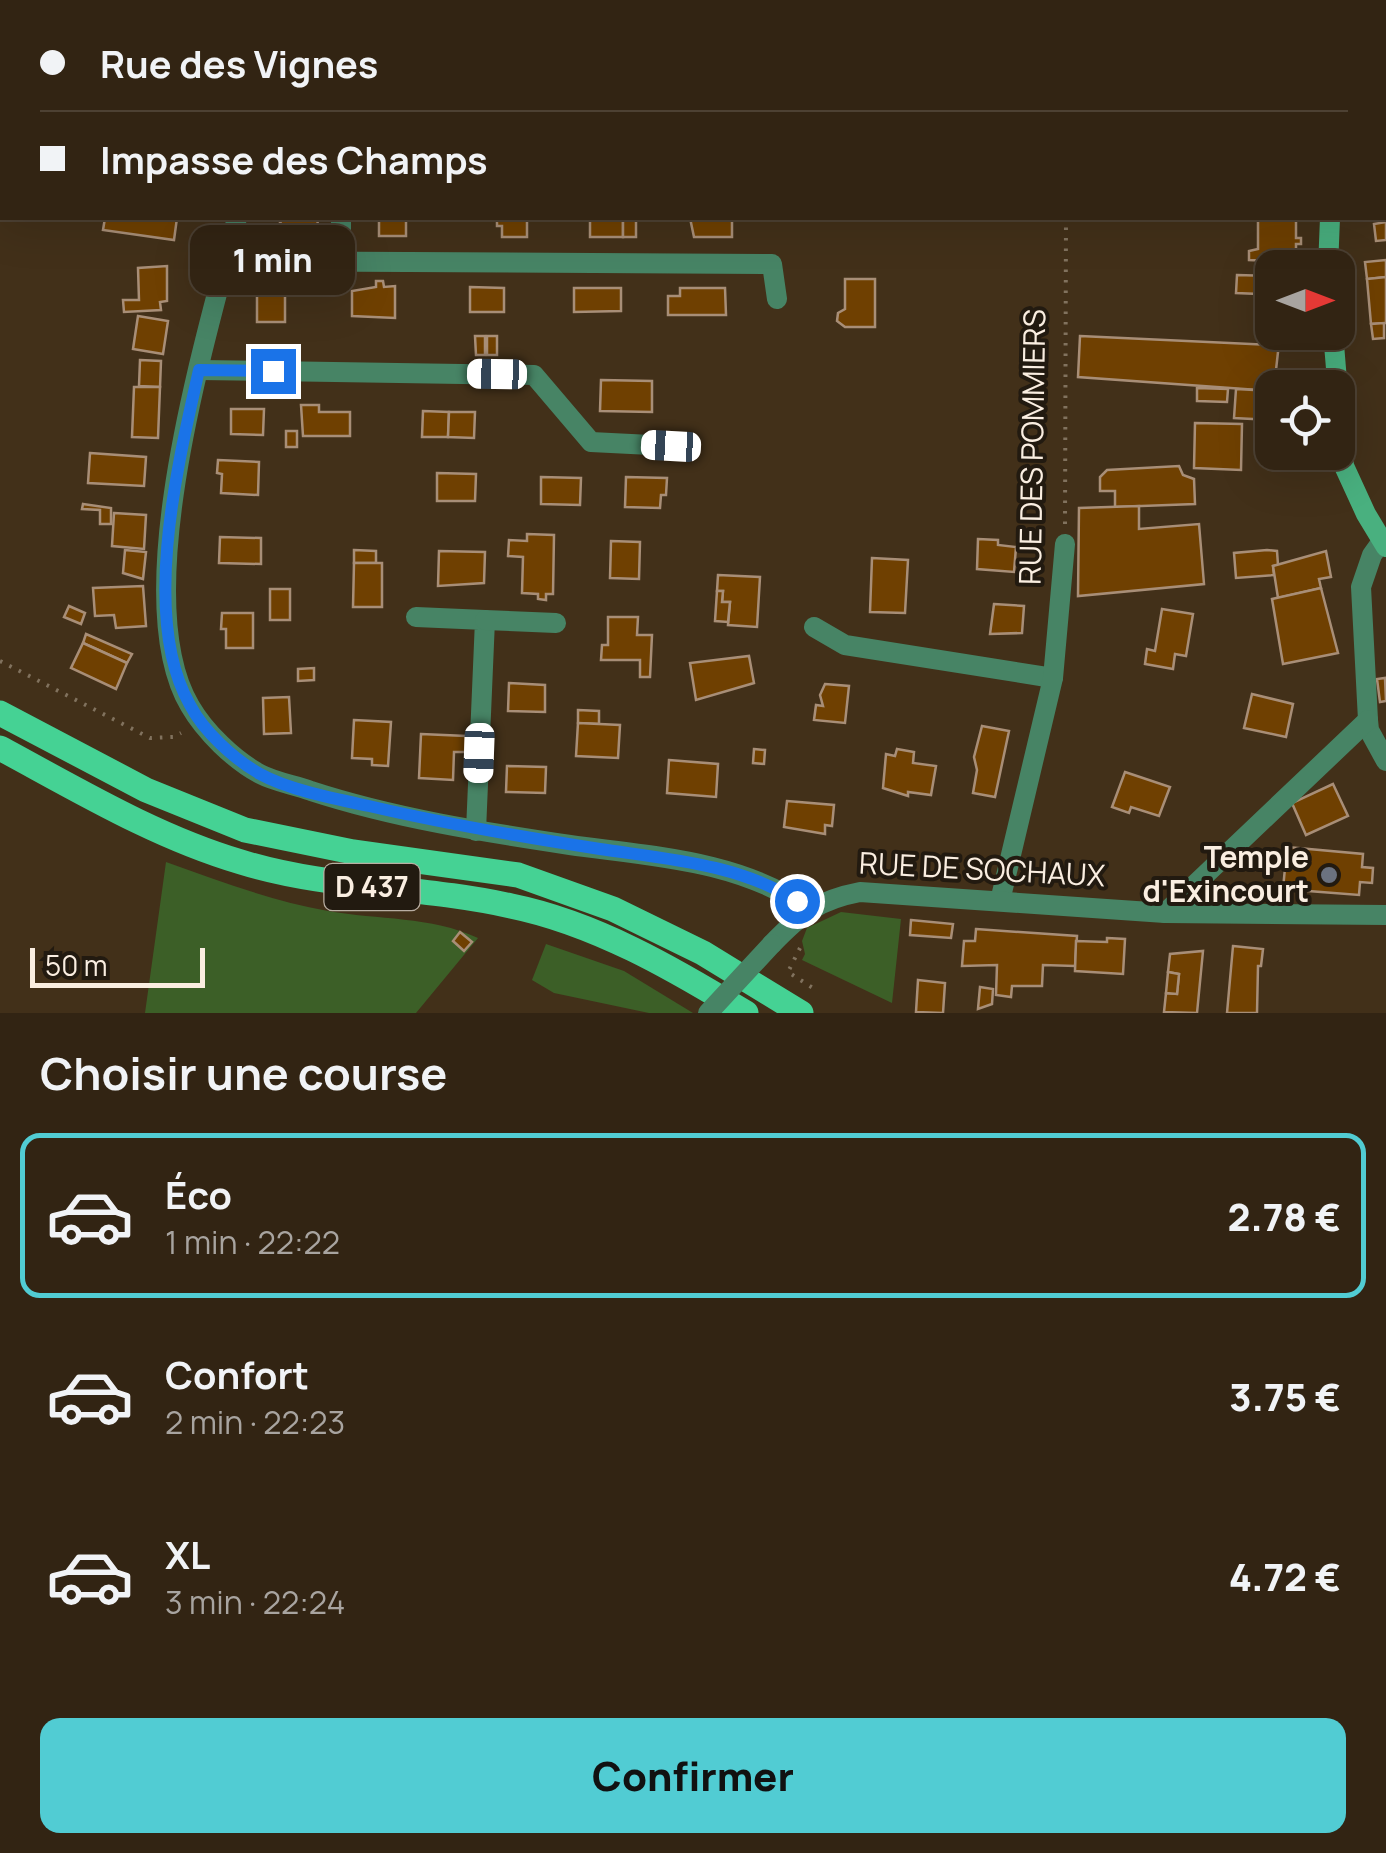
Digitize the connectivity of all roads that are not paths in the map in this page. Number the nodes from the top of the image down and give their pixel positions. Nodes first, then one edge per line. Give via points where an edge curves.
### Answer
1 (236, 220) edge
2 (341, 220) edge
3 (1330, 220) edge
4 (1329, 250) edge
5 (341, 260) junction
6 (226, 261) junction
7 (778, 299) dead end
8 (1334, 350) edge
9 (199, 370) junction
10 (671, 446) dead end
11 (1065, 544) road end
12 (1384, 544) edge
13 (416, 617) dead end
14 (484, 620) junction
15 (556, 623) dead end
16 (814, 627) dead end
17 (1053, 678) junction
18 (3, 714) edge
19 (1368, 720) junction
20 (0, 748) edge
21 (1386, 761) edge
22 (476, 831) junction
23 (1000, 901) junction
24 (808, 908) junction
25 (1165, 913) junction
26 (1386, 915) edge
27 (708, 1013) edge
28 (746, 1013) edge
29 (801, 1013) edge

1 - 6 street
2 - 5 street
3 - 4 main road
5 - 6 street
5 - 7 street via 772,264
6 - 9 street
8 - 12 main road via 1344,466
9 - 10 street via 534,374 591,442
9 - 22 street via 166,556 175,669 190,706 221,745 260,774
11 - 17 street, RUE DES POMMIERS
12 - 19 street via 1360,586
13 - 14 street
14 - 15 street
14 - 22 street
16 - 17 street via 845,645
17 - 23 street, RUE DES POMMIERS
18 - 29 main road, D 437 via 146,790 246,830 518,874 703,953
19 - 21 street
19 - 25 street
20 - 28 main road, D 437 via 133,820 241,863 512,906 600,935
22 - 24 street via 692,863 756,879
23 - 24 street, RUE DE SOCHAUX via 860,892
23 - 25 street, RUE DE SOCHAUX
24 - 27 street, RUE DE SOCHAUX, bridge
25 - 26 street, RUE DE SOCHAUX

